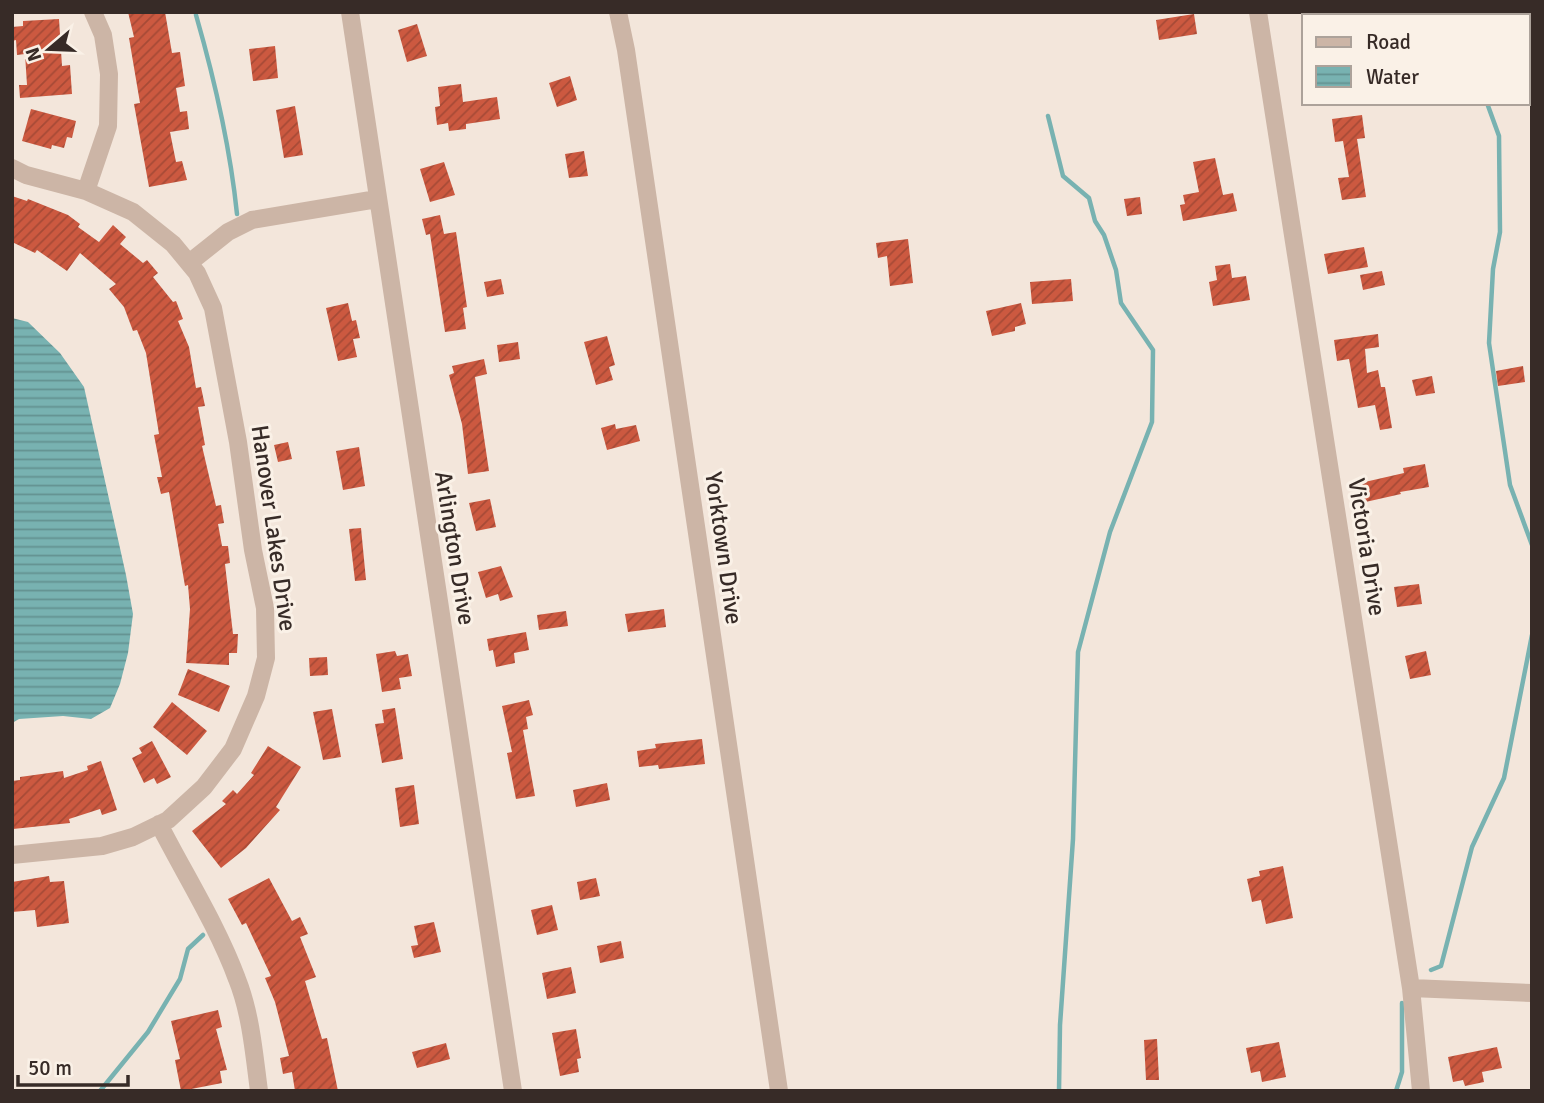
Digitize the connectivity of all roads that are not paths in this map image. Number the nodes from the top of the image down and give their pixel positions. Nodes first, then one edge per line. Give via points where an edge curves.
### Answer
1 (93, 12) edge
2 (350, 12) edge
3 (618, 12) edge
4 (1258, 12) edge
5 (12, 168) edge
6 (86, 191) junction
7 (377, 199) junction
8 (189, 263) junction
9 (159, 824) junction
10 (12, 855) edge
11 (1411, 988) junction
12 (1532, 993) edge
13 (260, 1091) edge
14 (513, 1091) edge
15 (779, 1091) edge
16 (1422, 1091) edge

1 - 6 street via 103,35 109,74 108,126
2 - 7 street, Arlington Drive
3 - 15 street, Yorktown Drive
4 - 11 street, Victoria Drive
5 - 6 street, Hanover Lakes Drive
6 - 8 street, Hanover Lakes Drive via 134,212
7 - 8 street via 251,220
7 - 14 street, Arlington Drive
8 - 9 street, Hanover Lakes Drive via 213,308 265,608 266,658 256,696 233,749 204,787
9 - 10 street, Hanover Lakes Drive via 102,846
9 - 13 street via 238,981
11 - 12 street
11 - 16 street, Victoria Drive

